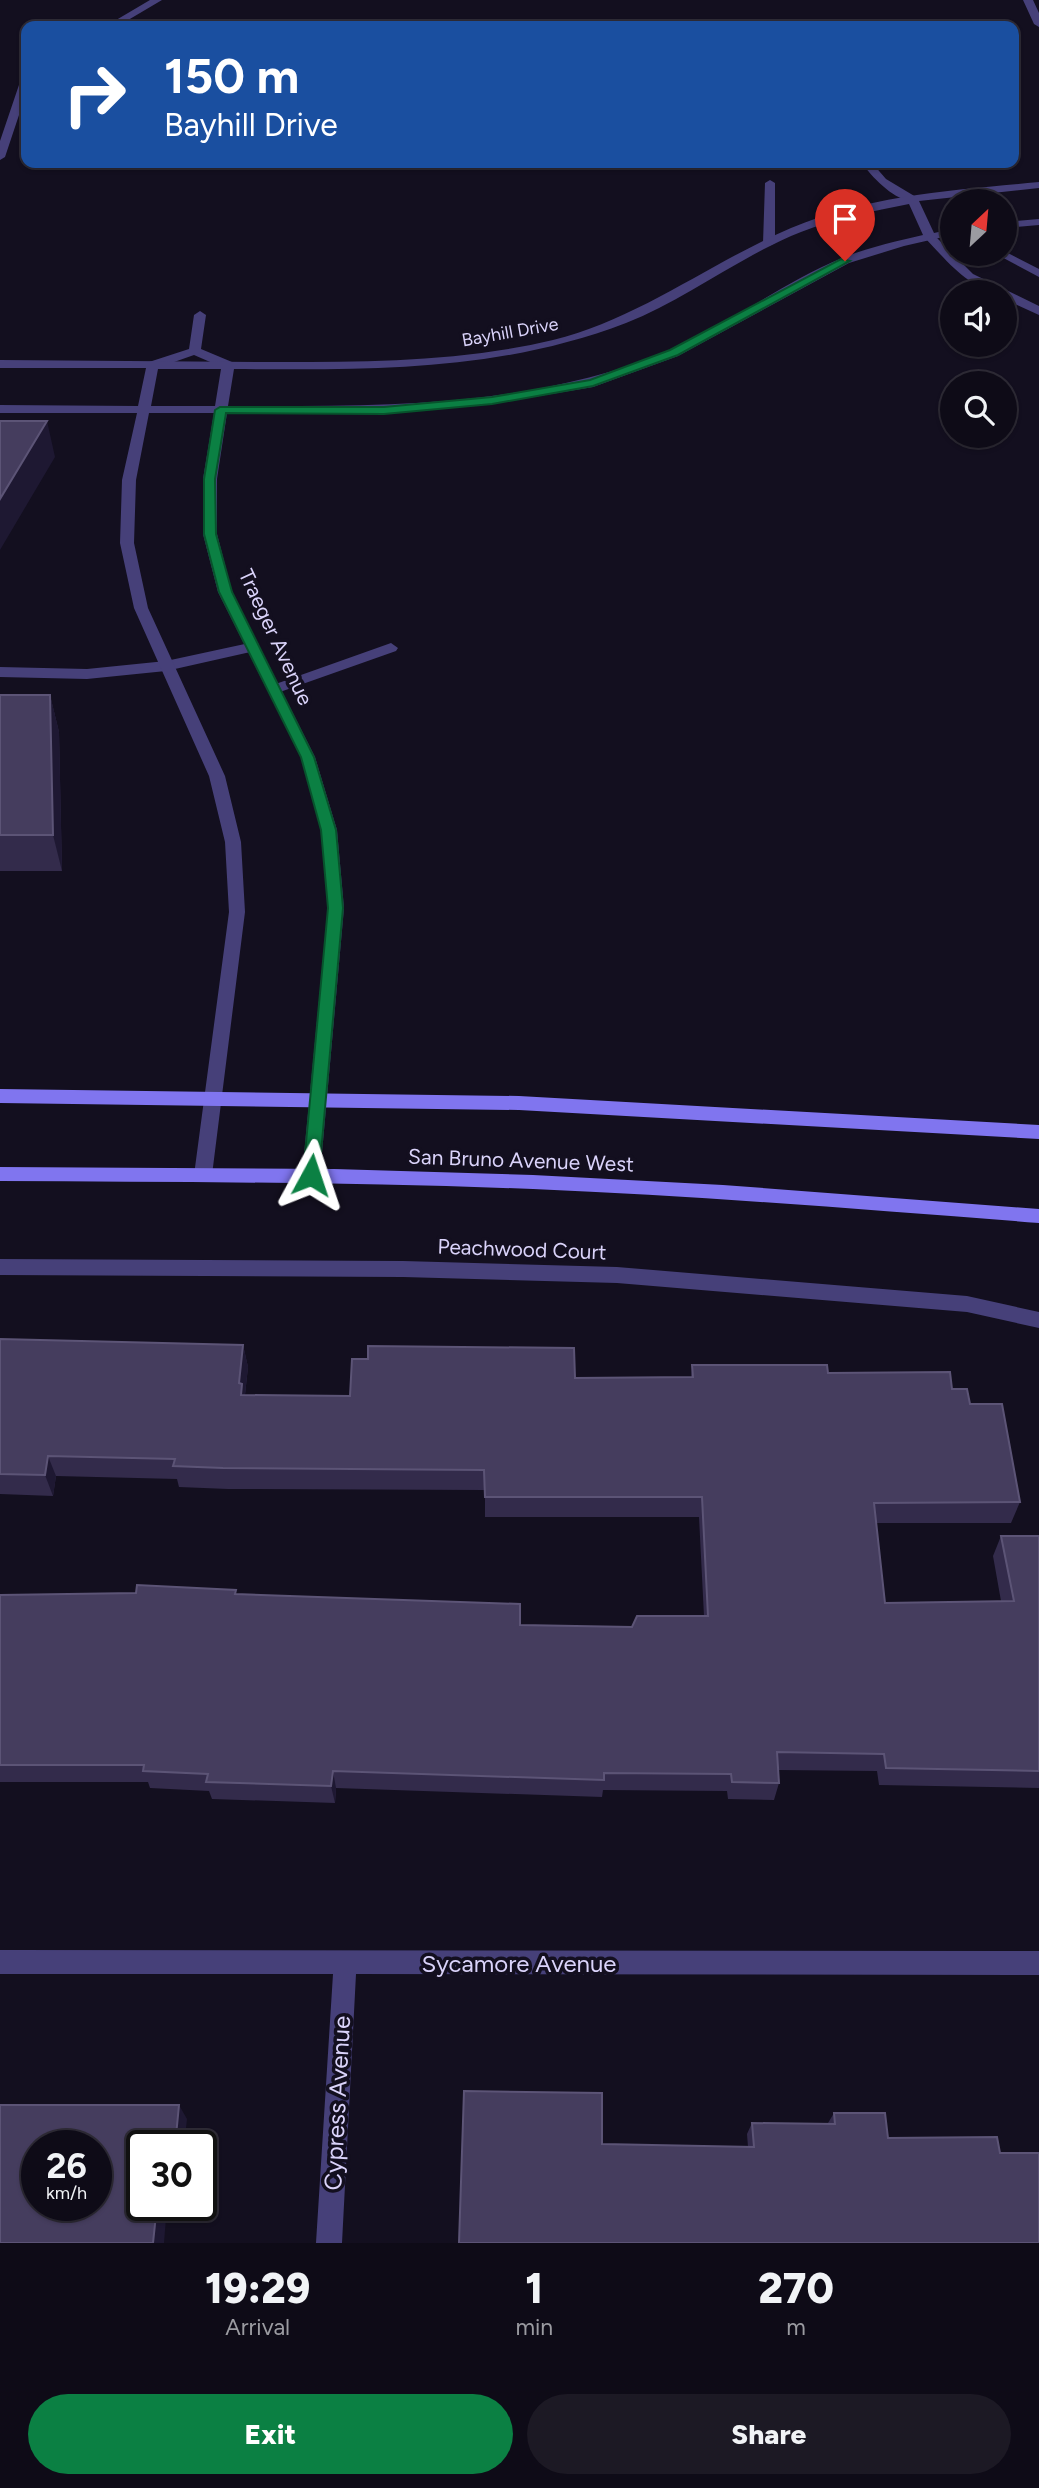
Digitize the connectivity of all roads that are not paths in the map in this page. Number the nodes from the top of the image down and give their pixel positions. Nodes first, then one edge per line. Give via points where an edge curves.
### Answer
1 (157, 0) edge
2 (1028, 0) edge
3 (120, 21) edge
4 (1039, 24) edge
5 (21, 94) edge
6 (0, 157) edge
7 (871, 168) edge
8 (770, 183) dead end
9 (1039, 186) edge
10 (912, 199) junction
11 (1039, 222) edge
12 (1017, 224) edge
13 (940, 235) edge
14 (930, 237) junction
15 (769, 243) junction
16 (1017, 262) edge
17 (1039, 274) edge
18 (977, 280) edge
19 (1017, 300) edge
20 (1039, 312) edge
21 (200, 315) dead end
22 (195, 351) junction
23 (0, 365) edge
24 (153, 365) junction
25 (228, 366) junction
26 (0, 409) edge
27 (143, 409) junction
28 (220, 410) junction
29 (254, 647) junction
30 (391, 648) dead end
31 (166, 666) junction
32 (0, 672) edge
33 (275, 689) junction
34 (0, 1096) edge
35 (214, 1098) junction
36 (318, 1099) junction
37 (1039, 1132) edge
38 (0, 1174) edge
39 (203, 1175) junction
40 (311, 1175) junction
41 (1039, 1216) edge
42 (0, 1267) edge
43 (1039, 1320) edge
44 (0, 1962) edge
45 (345, 1963) junction
46 (1039, 1963) edge
47 (330, 2243) edge

1 - 3 street
2 - 4 street
5 - 6 street
7 - 10 street
8 - 15 street
9 - 10 street, Bayhill Drive
10 - 14 street
10 - 15 street, Bayhill Drive via 862,209
11 - 12 street
13 - 14 street
14 - 18 street
14 - 28 street via 845,261 674,353 593,383 492,400 384,410
15 - 25 street, Bayhill Drive via 625,319 557,343 474,358 381,366
16 - 17 street
19 - 20 street
21 - 22 street
22 - 24 street
22 - 25 street
23 - 24 street, Bayhill Drive
24 - 25 street, Bayhill Drive
24 - 27 street
25 - 28 street, Traeger Avenue
26 - 27 street
27 - 28 street
27 - 31 street via 129,480 127,543 141,608
28 - 29 street, Traeger Avenue via 209,479 210,534 225,592
29 - 31 street
29 - 33 street, Traeger Avenue
30 - 33 street
31 - 32 street via 87,674
31 - 35 street via 217,776 233,842 237,912
33 - 36 street, Traeger Avenue via 308,757 328,830 336,908
34 - 35 main road
35 - 36 main road
35 - 39 street
36 - 37 main road via 519,1103
36 - 40 street, Traeger Avenue
38 - 39 main road, San Bruno Avenue West
39 - 40 main road, San Bruno Avenue West
40 - 41 main road, San Bruno Avenue West via 654,1188
42 - 43 street, Peachwood Court via 617,1275 967,1304
44 - 45 street, Sycamore Avenue
45 - 46 street, Sycamore Avenue
45 - 47 street, Cypress Avenue

